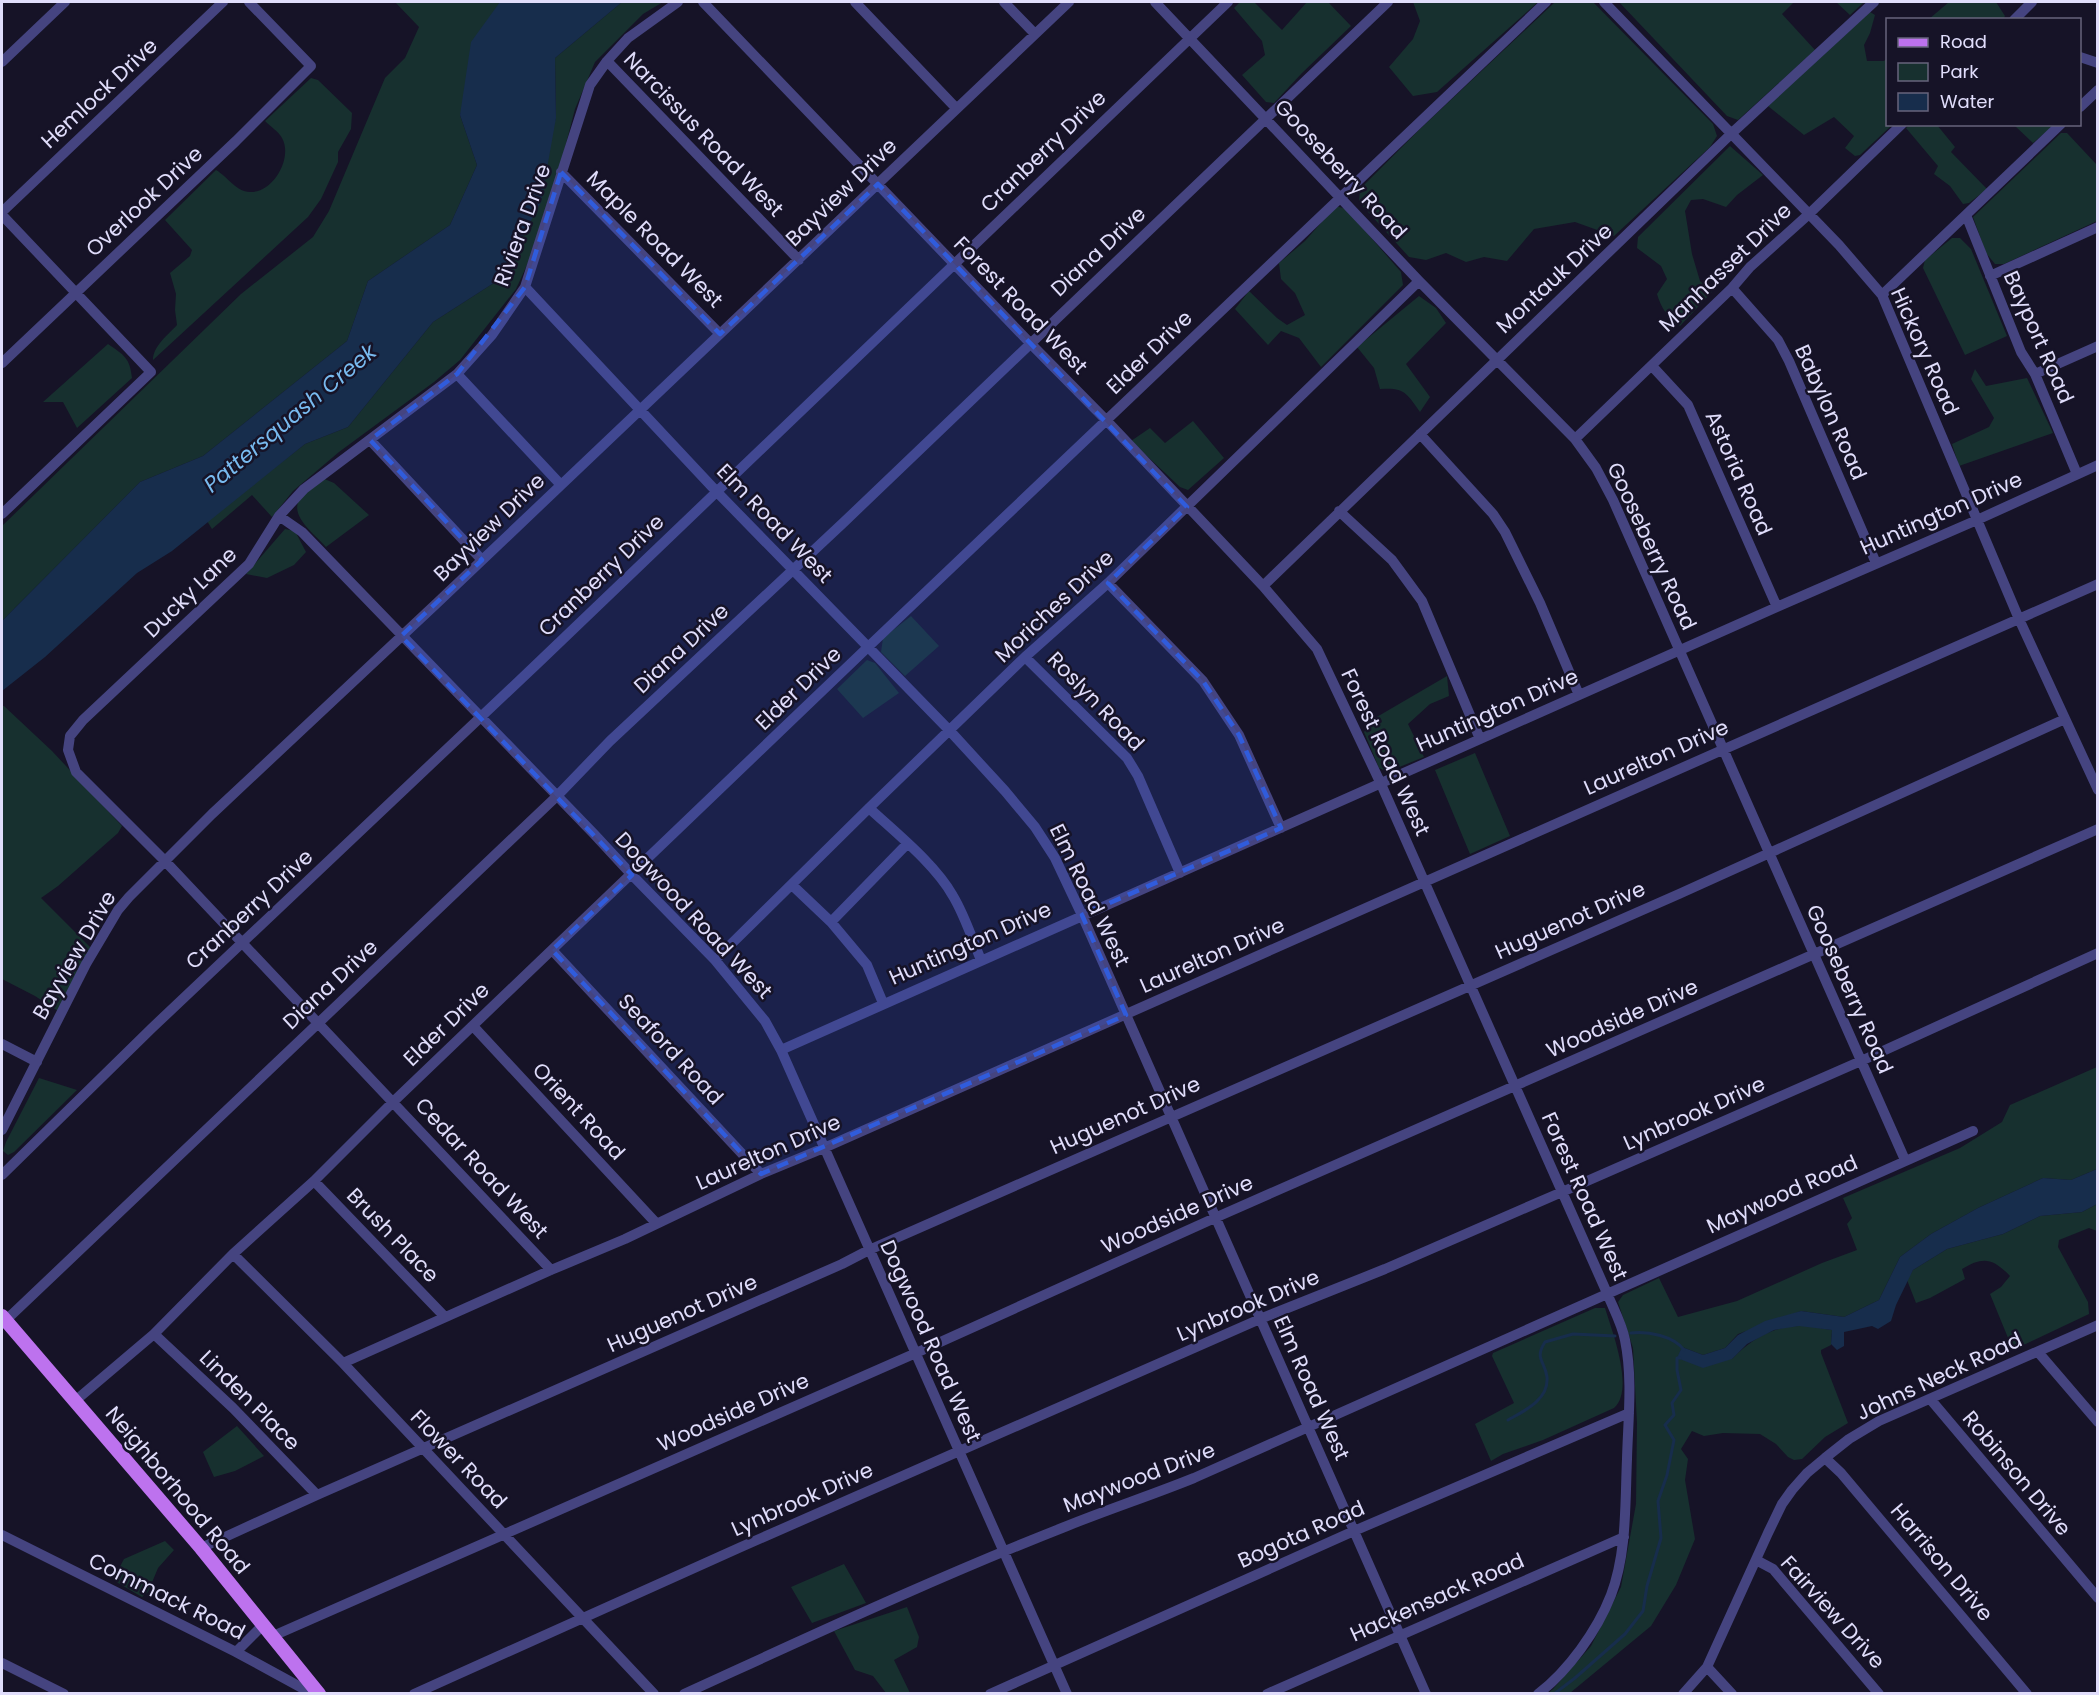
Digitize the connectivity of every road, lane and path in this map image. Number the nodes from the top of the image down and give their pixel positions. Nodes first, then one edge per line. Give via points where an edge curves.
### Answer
1 (65, 2) edge
2 (223, 2) edge
3 (249, 2) edge
4 (678, 2) edge
5 (703, 2) edge
6 (855, 2) edge
7 (1004, 2) edge
8 (1069, 2) edge
9 (1155, 2) edge
10 (1228, 2) edge
11 (1388, 2) edge
12 (1546, 2) edge
13 (1604, 2) edge
14 (1874, 2) edge
15 (2032, 2) edge
16 (2016, 18) edge
17 (1035, 34) junction
18 (1190, 38) junction
19 (2081, 58) edge
20 (607, 61) junction
21 (2, 62) edge
22 (2097, 63) edge
23 (2097, 90) edge
24 (2081, 105) edge
25 (956, 108) junction
26 (1266, 119) junction
27 (1900, 126) edge
28 (2059, 126) edge
29 (1732, 133) junction
30 (561, 172) junction
31 (878, 184) junction
32 (1341, 195) junction
33 (2, 214) edge
34 (1809, 214) junction
35 (1965, 215) junction
36 (2097, 228) edge
37 (799, 260) junction
38 (955, 263) junction
39 (1990, 276) junction
40 (1419, 281) junction
41 (525, 287) junction
42 (1732, 288) junction
43 (75, 292) junction
44 (1881, 295) junction
45 (720, 334) junction
46 (1030, 343) junction
47 (2097, 346) edge
48 (1496, 359) junction
49 (2, 363) edge
50 (1652, 366) junction
51 (457, 374) junction
52 (2035, 374) junction
53 (640, 408) junction
54 (1106, 420) junction
55 (1420, 434) junction
56 (1575, 439) junction
57 (370, 440) junction
58 (2097, 465) edge
59 (2077, 474) junction
60 (561, 485) junction
61 (716, 491) junction
62 (1187, 507) junction
63 (1339, 511) junction
64 (2, 514) edge
65 (279, 516) junction
66 (1977, 520) junction
67 (482, 560) junction
68 (1876, 563) junction
69 (792, 570) junction
70 (1108, 583) junction
71 (2097, 584) edge
72 (1263, 586) junction
73 (1777, 607) junction
74 (2019, 619) junction
75 (401, 636) junction
76 (868, 647) junction
77 (1679, 651) junction
78 (1025, 657) junction
79 (1579, 695) junction
80 (481, 717) junction
81 (2065, 719) junction
82 (950, 731) junction
83 (1480, 739) junction
84 (1722, 749) junction
85 (68, 750) joint
86 (1381, 784) junction
87 (2097, 790) edge
88 (557, 796) junction
89 (869, 808) junction
90 (1281, 828) junction
91 (2097, 829) edge
92 (907, 843) junction
93 (1768, 852) junction
94 (165, 861) junction
95 (1180, 873) junction
96 (632, 875) junction
97 (1424, 882) junction
98 (792, 885) junction
99 (1082, 915) junction
100 (831, 922) junction
101 (241, 944) junction
102 (552, 950) junction
103 (2097, 953) edge
104 (1814, 955) junction
105 (715, 960) junction
106 (981, 960) junction
107 (1470, 985) junction
108 (883, 1003) junction
109 (1126, 1015) junction
110 (316, 1024) junction
111 (473, 1026) junction
112 (2, 1044) edge
113 (781, 1050) junction
114 (1861, 1060) junction
115 (37, 1062) junction
116 (1515, 1087) junction
117 (393, 1102) junction
118 (1172, 1116) junction
119 (2, 1130) edge
120 (1972, 1131) dead end
121 (824, 1148) junction
122 (1905, 1160) junction
123 (761, 1174) junction
124 (2, 1175) edge
125 (314, 1181) junction
126 (1562, 1192) junction
127 (1217, 1217) junction
128 (656, 1223) junction
129 (869, 1250) junction
130 (233, 1254) junction
131 (551, 1270) junction
132 (1607, 1293) junction
133 (445, 1317) junction
134 (1260, 1319) junction
135 (3, 1320) edge
136 (2097, 1325) edge
137 (154, 1334) junction
138 (2038, 1352) junction
139 (916, 1353) junction
140 (343, 1363) junction
141 (1931, 1400) junction
142 (75, 1401) junction
143 (1629, 1413) junction
144 (2097, 1422) edge
145 (1309, 1427) junction
146 (422, 1449) junction
147 (960, 1451) junction
148 (1825, 1458) junction
149 (317, 1495) junction
150 (1354, 1532) junction
151 (504, 1534) junction
152 (2, 1535) edge
153 (1624, 1537) junction
154 (201, 1548) junction
155 (1004, 1552) junction
156 (1756, 1560) junction
157 (2097, 1598) edge
158 (584, 1618) junction
159 (263, 1625) junction
160 (1400, 1634) junction
161 (273, 1636) junction
162 (236, 1652) junction
163 (2, 1663) edge
164 (1054, 1665) junction
165 (1707, 1667) junction
166 (64, 1694) edge
167 (313, 1694) edge
168 (319, 1694) edge
169 (414, 1694) edge
170 (654, 1694) edge
171 (684, 1694) edge
172 (990, 1694) edge
173 (1067, 1694) edge
174 (1267, 1694) edge
175 (1426, 1694) edge
176 (1538, 1694) edge
177 (1683, 1694) edge
178 (1732, 1694) edge
179 (1879, 1694) edge
180 (2027, 1694) edge

1 - 21 street
2 - 33 street, Hemlock Drive
3 - 43 street, Overlook Drive via 311,66
4 - 20 street, Riviera Drive via 628,38
5 - 31 street, Forest Road West
6 - 25 street
7 - 17 street
8 - 17 street, Bayview Drive
9 - 18 street, Gooseberry Road
10 - 18 street, Cranberry Drive
11 - 26 street, Diana Drive
12 - 32 street, Elder Drive
13 - 29 street, Hickory Road
14 - 29 street, Montauk Drive
15 - 16 street
17 - 25 street, Bayview Drive
18 - 26 street, Gooseberry Road
18 - 38 street, Cranberry Drive
19 - 22 street
20 - 30 street, Riviera Drive via 590,85
20 - 37 street, Narcissus Road West
23 - 24 street
25 - 31 street, Bayview Drive
26 - 32 street, Gooseberry Road
26 - 46 street, Diana Drive
27 - 34 street, Manhasset Drive
28 - 35 street
29 - 34 street, Hickory Road
29 - 48 street, Montauk Drive
30 - 41 street, Riviera Drive
30 - 45 street, Maple Road West
31 - 37 street, Bayview Drive
31 - 38 street, Forest Road West
32 - 40 street, Gooseberry Road
32 - 54 street, Elder Drive
33 - 43 street
34 - 42 street, Manhasset Drive
34 - 44 street, Hickory Road
35 - 39 street, Bayport Road
35 - 44 street
36 - 39 street
37 - 45 street, Bayview Drive
38 - 46 street, Forest Road West
38 - 61 street, Cranberry Drive
39 - 52 street, Bayport Road via 2021,352
40 - 48 street, Gooseberry Road
40 - 62 street, Moriches Drive
41 - 51 street, Riviera Drive
41 - 53 street, Elm Road West
42 - 50 street, Manhasset Drive
42 - 68 street, Babylon Road via 1778,340 1789,361
43 - 49 street, Overlook Drive
43 - 64 street via 151,372
44 - 66 street, Hickory Road
45 - 53 street, Bayview Drive
46 - 54 street, Forest Road West
46 - 69 street, Diana Drive
47 - 52 street
48 - 55 street, Montauk Drive
48 - 56 street, Gooseberry Road
50 - 56 street, Manhasset Drive
50 - 73 street, Astoria Road via 1688,405
51 - 57 street, Riviera Drive
51 - 60 street
52 - 59 street, Bayport Road
53 - 60 street, Bayview Drive
53 - 61 street, Elm Road West
54 - 62 street, Forest Road West
54 - 76 street, Elder Drive
55 - 63 street, Montauk Drive
55 - 79 street via 1505,532
56 - 77 street, Gooseberry Road via 1613,500
57 - 65 street, Ducky Lane via 304,489
57 - 67 street
58 - 59 street, Huntington Drive
59 - 66 street, Huntington Drive
60 - 67 street, Bayview Drive
61 - 69 street, Elm Road West
61 - 80 street, Cranberry Drive
62 - 70 street, Moriches Drive
62 - 72 street, Forest Road West
63 - 72 street, Montauk Drive
63 - 83 street via 1392,560 1422,602
65 - 75 street, Dogwood Road West via 302,532
65 - 85 street, Ducky Lane via 249,564 83,720 70,736
66 - 68 street, Huntington Drive
66 - 74 street, Hickory Road
67 - 75 street, Bayview Drive
68 - 73 street, Huntington Drive
69 - 76 street, Elm Road West
69 - 88 street, Diana Drive
70 - 78 street, Moriches Drive
70 - 90 street via 1203,681 1239,735
71 - 74 street, Laurelton Drive
72 - 86 street, Forest Road West via 1317,649
73 - 77 street, Huntington Drive
74 - 81 street, Hickory Road
74 - 84 street, Laurelton Drive
75 - 80 street, Dogwood Road West
75 - 94 street, Bayview Drive
76 - 82 street, Elm Road West
76 - 96 street, Elder Drive
77 - 79 street, Huntington Drive
77 - 84 street, Gooseberry Road
78 - 82 street, Moriches Drive
78 - 95 street, Roslyn Road via 1127,758
79 - 83 street, Huntington Drive
80 - 88 street, Dogwood Road West
80 - 101 street, Cranberry Drive
81 - 87 street, Hickory Road
81 - 93 street, Huguenot Drive
82 - 89 street, Moriches Drive
82 - 99 street, Elm Road West via 1035,827 1055,858
83 - 86 street, Huntington Drive
84 - 93 street, Gooseberry Road
84 - 97 street, Laurelton Drive
85 - 94 street, Cedar Road West via 76,772
86 - 90 street, Huntington Drive
86 - 97 street, Forest Road West
88 - 96 street, Dogwood Road West
88 - 110 street, Diana Drive
89 - 92 street
89 - 98 street, Moriches Drive
90 - 95 street, Huntington Drive
91 - 104 street, Woodside Drive
92 - 100 street
92 - 106 street via 953,895
93 - 104 street, Gooseberry Road
93 - 107 street, Huguenot Drive
94 - 101 street, Cedar Road West
94 - 115 street, Bayview Drive via 118,910
95 - 99 street, Huntington Drive
96 - 102 street, Elder Drive
96 - 105 street, Dogwood Road West
97 - 107 street, Forest Road West
97 - 109 street, Laurelton Drive
98 - 100 street
98 - 105 street, Moriches Drive
99 - 106 street, Huntington Drive
99 - 109 street, Elm Road West
100 - 108 street via 867,965
101 - 110 street, Cedar Road West
101 - 124 street, Cranberry Drive
102 - 111 street, Elder Drive
102 - 123 street, Seaford Road
103 - 114 street, Lynbrook Drive
104 - 114 street, Gooseberry Road
104 - 116 street, Woodside Drive
105 - 113 street, Dogwood Road West via 758,1012
106 - 108 street, Huntington Drive
107 - 116 street, Forest Road West
107 - 118 street, Huguenot Drive
108 - 113 street, Huntington Drive
109 - 118 street, Elm Road West
109 - 121 street, Laurelton Drive
110 - 117 street, Cedar Road West
110 - 135 street, Diana Drive
111 - 117 street, Elder Drive
111 - 128 street, Orient Road
112 - 115 street
113 - 121 street, Dogwood Road West
114 - 122 street, Gooseberry Road
114 - 126 street, Lynbrook Drive
115 - 119 street, Bayview Drive
116 - 126 street, Forest Road West
116 - 127 street, Woodside Drive
117 - 125 street, Elder Drive
117 - 131 street, Cedar Road West
118 - 127 street, Elm Road West
118 - 129 street, Huguenot Drive
120 - 122 street, Maywood Road
121 - 123 street, Laurelton Drive
121 - 129 street, Dogwood Road West
122 - 132 street, Maywood Road
123 - 128 street, Laurelton Drive
125 - 130 street, Elder Drive
125 - 133 street, Brush Place
126 - 132 street, Forest Road West
126 - 134 street, Lynbrook Drive
127 - 134 street, Elm Road West
127 - 139 street, Woodside Drive
128 - 131 street, Laurelton Drive
129 - 139 street, Dogwood Road West
129 - 146 street, Huguenot Drive
130 - 137 street, Elder Drive
130 - 140 street, Flower Road
131 - 133 street, Laurelton Drive
132 - 143 street, Forest Road West via 1625,1338
132 - 145 street, Maywood Drive
133 - 140 street, Laurelton Drive
134 - 145 street, Elm Road West
134 - 147 street, Lynbrook Drive
135 - 142 main road, Neighborhood Road
136 - 138 street, Johns Neck Road
137 - 142 street, Elder Drive
137 - 149 street, Linden Place
138 - 141 street, Johns Neck Road
138 - 144 street
139 - 147 street, Dogwood Road West
139 - 151 street, Woodside Drive
140 - 146 street, Flower Road
141 - 148 street, Johns Neck Road via 1879,1421
141 - 157 street, Robinson Drive
142 - 154 main road, Neighborhood Road
143 - 150 street, Bogota Road
143 - 153 street, Forest Road West
145 - 150 street, Elm Road West
145 - 155 street, Maywood Drive via 1194,1478
146 - 149 street, Huguenot Drive
146 - 151 street, Flower Road
147 - 155 street, Dogwood Road West
147 - 158 street, Lynbrook Drive
148 - 156 street, Johns Neck Road via 1782,1504
148 - 180 street, Harrison Drive
149 - 154 street, Huguenot Drive
150 - 160 street, Elm Road West
150 - 164 street, Bogota Road
151 - 158 street, Flower Road
151 - 161 street, Woodside Drive
152 - 162 street, Commack Road
153 - 160 street, Hackensack Road
153 - 176 street, Forest Road West via 1611,1596 1583,1646 1560,1675
154 - 159 main road, Neighborhood Road
155 - 164 street, Dogwood Road West
155 - 171 street, Maywood Drive
156 - 165 street, Johns Neck Road
156 - 179 street, Fairview Drive via 1773,1569
158 - 169 street, Lynbrook Drive
158 - 170 street, Flower Road
159 - 161 main road, Neighborhood Road
159 - 162 street
160 - 174 street, Hackensack Road
160 - 175 street, Elm Road West
161 - 168 main road, Neighborhood Road
162 - 167 street, Commack Road
163 - 166 street
164 - 172 street, Bogota Road
164 - 173 street, Dogwood Road West
165 - 177 street, Johns Neck Road
165 - 178 street

